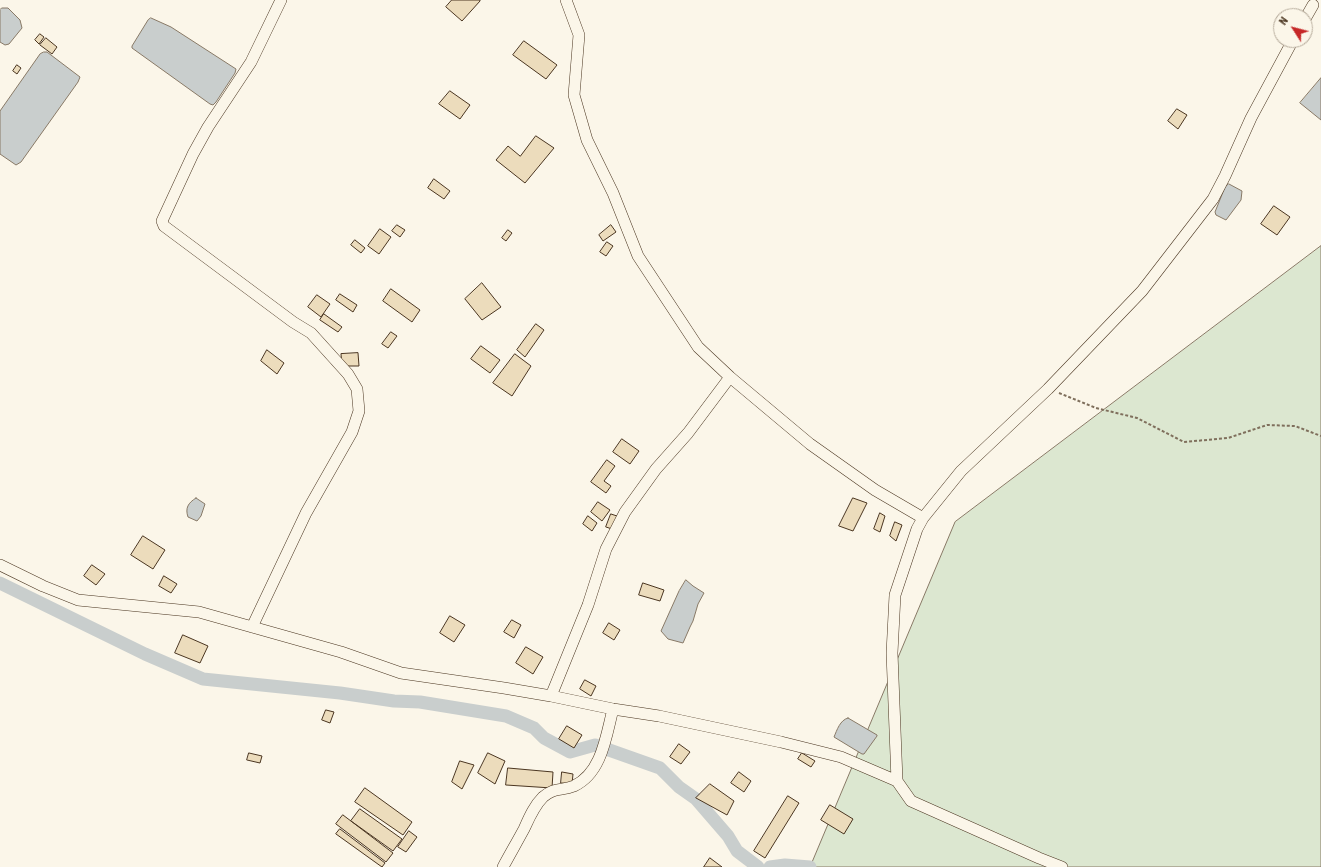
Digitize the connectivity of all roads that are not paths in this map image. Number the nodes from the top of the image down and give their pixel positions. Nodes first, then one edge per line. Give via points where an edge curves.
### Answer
1 (281, 0) edge
2 (566, 0) edge
3 (1289, 48) edge
4 (730, 377) junction
5 (923, 518) junction
6 (0, 565) edge
7 (252, 627) junction
8 (551, 696) junction
9 (613, 709) junction
10 (897, 781) junction
11 (504, 867) edge
12 (1062, 867) edge

1 - 7 street via 251,62 193,154 162,221 164,226 311,333 348,374 357,389 359,411 352,432 306,513
2 - 4 street via 579,35 574,95 587,140 613,193 638,256 698,347
3 - 5 street via 1251,118 1213,200 1142,291 1048,389 961,470
4 - 5 street via 810,444 874,490
4 - 8 street via 625,512 606,549 588,605
5 - 10 street via 916,529 894,595 892,653
6 - 7 street via 78,600 199,612
7 - 8 street via 341,652 401,673
8 - 9 street
9 - 10 street via 659,716 841,757
9 - 11 street via 601,756 589,774 581,783 568,789 555,789 543,797
10 - 12 street via 911,801

